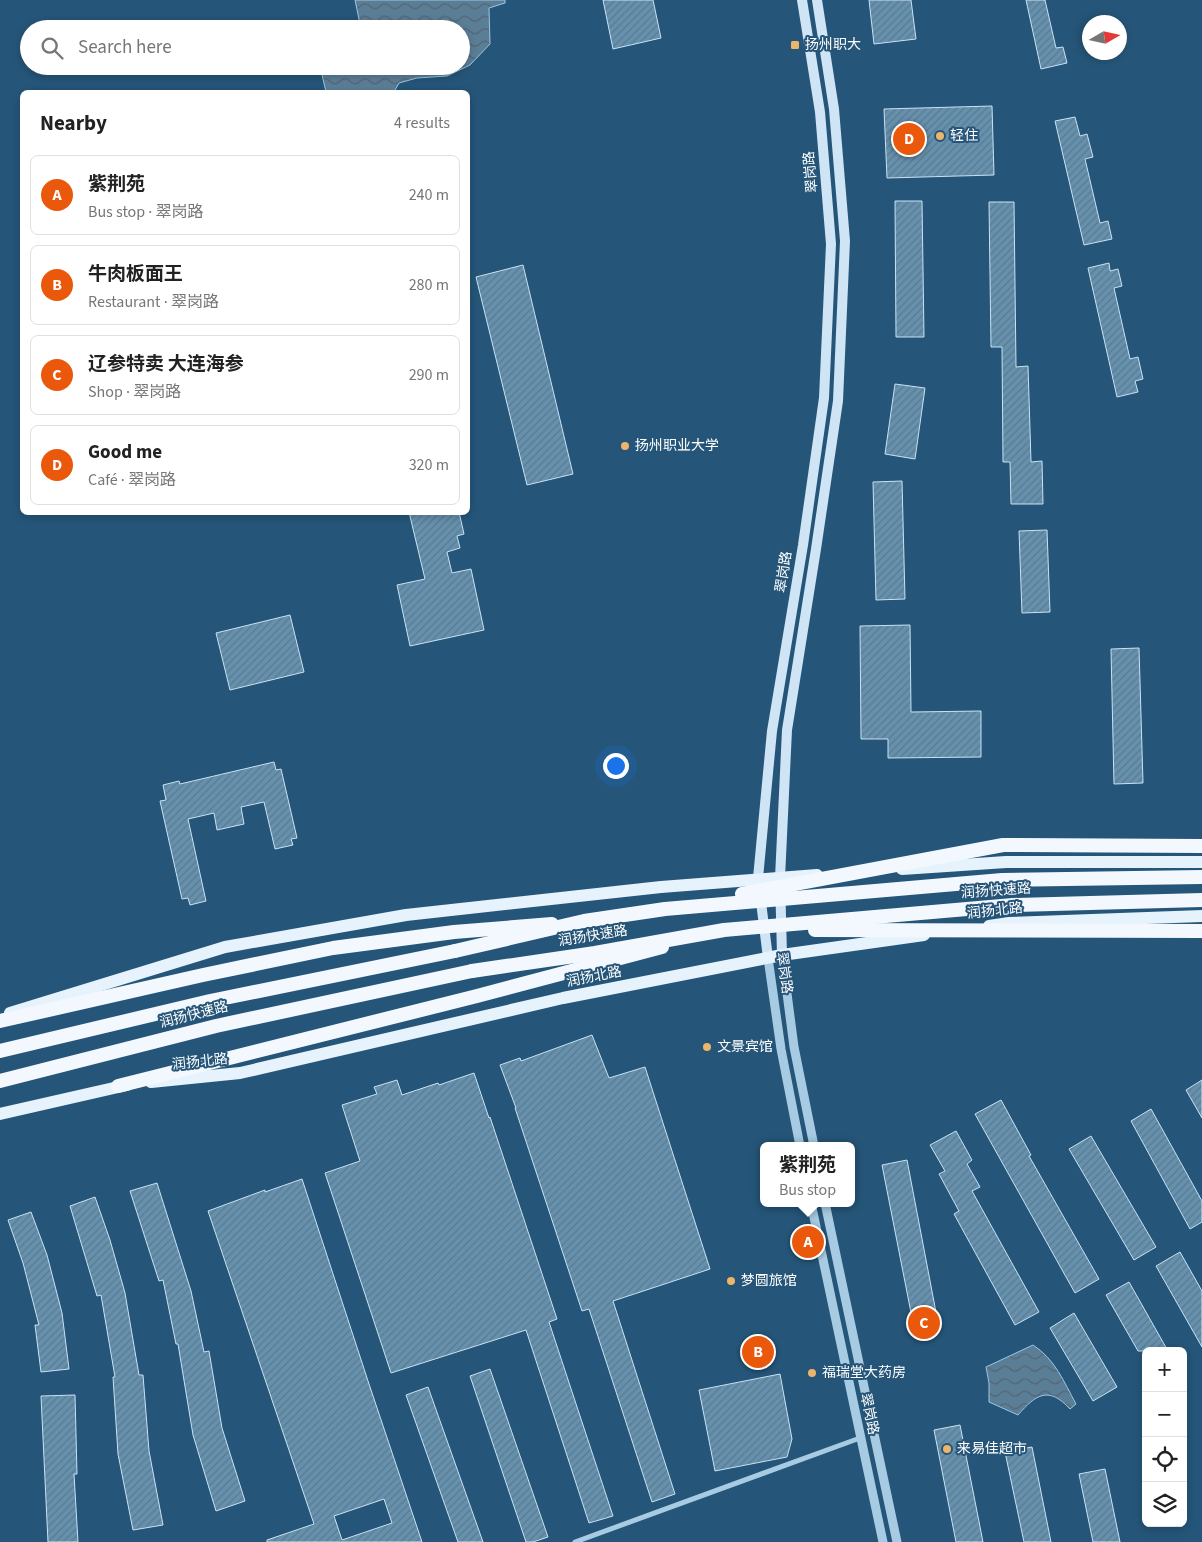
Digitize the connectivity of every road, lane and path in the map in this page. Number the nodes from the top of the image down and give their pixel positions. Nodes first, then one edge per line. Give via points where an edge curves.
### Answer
1 (802, 0) edge
2 (817, 0) edge
3 (1202, 846) edge
4 (1202, 862) edge
5 (1202, 877) edge
6 (758, 878) junction
7 (780, 878) junction
8 (1202, 900) edge
9 (666, 909) junction
10 (1202, 916) edge
11 (584, 921) junction
12 (724, 930) junction
13 (1202, 931) edge
14 (782, 955) junction
15 (768, 958) junction
16 (0, 1016) edge
17 (0, 1021) edge
18 (0, 1052) edge
19 (0, 1081) edge
20 (118, 1086) junction
21 (0, 1114) edge
22 (799, 1142) edge
23 (813, 1142) edge
24 (811, 1207) edge
25 (826, 1207) edge
26 (860, 1438) junction
27 (575, 1542) edge
28 (883, 1542) edge
29 (897, 1542) edge

1 - 6 main road, 翠岗路 via 820,112 830,244 824,398 772,730
2 - 7 main road, 翠岗路 via 834,110 845,241 839,391 786,730
3 - 9 highway, bridge via 1003,845
4 - 7 main road via 1006,862
5 - 9 highway, 润扬快速路, bridge via 1002,880
6 - 7 main road
6 - 15 main road, 翠岗路
6 - 16 main road via 406,915 225,947
7 - 14 main road, 翠岗路
8 - 12 highway, 润扬快速路, bridge via 1013,905
9 - 11 highway, 润扬快速路, bridge
10 - 14 main road, 润扬北路 via 1009,923
11 - 17 highway, bridge via 454,932 333,948
11 - 18 highway, 润扬快速路, bridge via 210,1001
12 - 13 highway, bridge
12 - 19 highway, 润扬快速路, bridge via 472,971 216,1026
12 - 20 highway, bridge
14 - 15 main road, 润扬北路
14 - 23 street, 翠岗路 via 794,1047
15 - 20 main road, 润扬北路 via 563,998 240,1073
15 - 22 street, 翠岗路
20 - 21 main road, 润扬北路
24 - 26 street, 翠岗路
25 - 29 street, 翠岗路
26 - 27 street
26 - 28 street, 翠岗路

